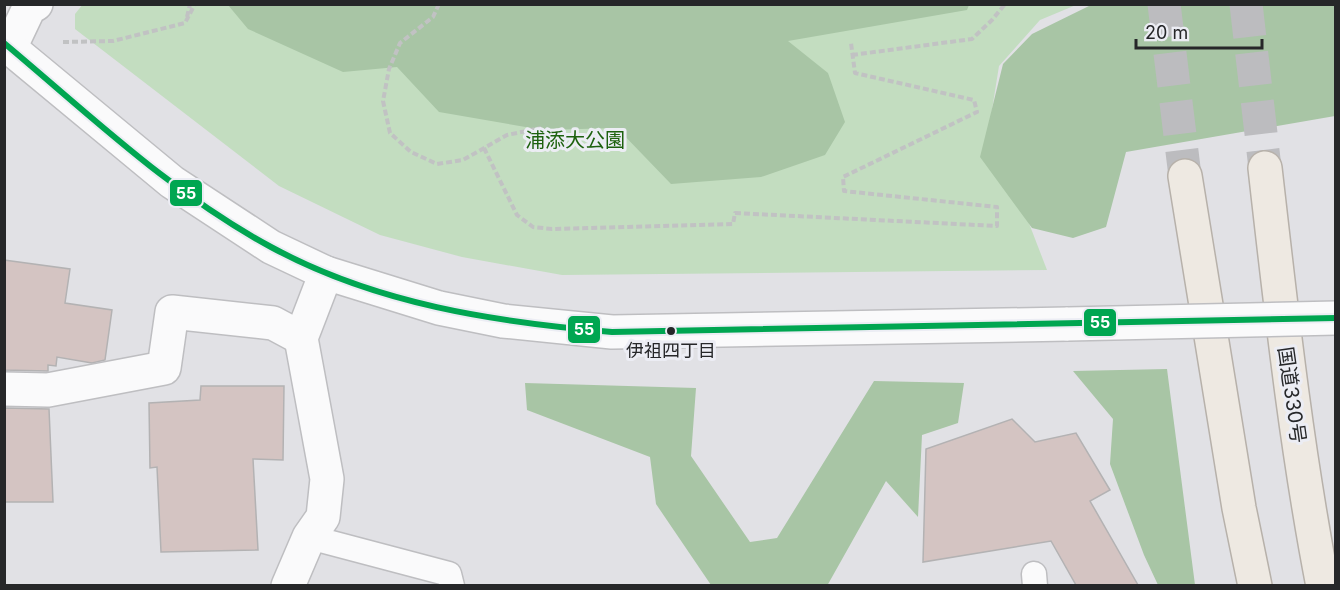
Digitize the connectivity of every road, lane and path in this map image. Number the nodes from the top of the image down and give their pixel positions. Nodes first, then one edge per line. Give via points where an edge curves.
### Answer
1 (190, 4) edge
2 (195, 4) edge
3 (439, 4) edge
4 (1005, 4) edge
5 (32, 6) edge
6 (185, 23) junction
7 (850, 43) dead end
8 (6, 49) edge
9 (852, 55) junction
10 (541, 129) dead end
11 (484, 148) junction
12 (1265, 168) tunnel mouth
13 (1185, 176) tunnel mouth
14 (326, 273) junction
15 (1335, 318) edge
16 (301, 338) junction
17 (4, 389) edge
18 (309, 537) junction
19 (288, 585) edge
20 (452, 585) edge
21 (1255, 585) edge
22 (1323, 585) edge

1 - 6 path
2 - 6 path
3 - 11 path via 434,17 400,43 389,69 383,101 390,133 411,152 437,164 463,160
4 - 9 path via 972,39
5 - 8 main road
6 - 8 path via 113,41 67,41
7 - 9 path
8 - 14 main road via 172,182 271,247
9 - 11 path via 855,73 974,100 977,112 843,177 844,191 997,207 998,226 735,213 733,224 534,227 517,215
10 - 11 path via 507,135
12 - 22 highway, 国道330号 via 1287,369
13 - 21 highway
14 - 15 main road, bridge via 450,310 503,321 612,332
14 - 16 main road
16 - 17 main road via 273,323 172,312 164,368 48,390
16 - 18 main road via 327,479 322,517
18 - 19 main road
18 - 20 lane via 449,574

